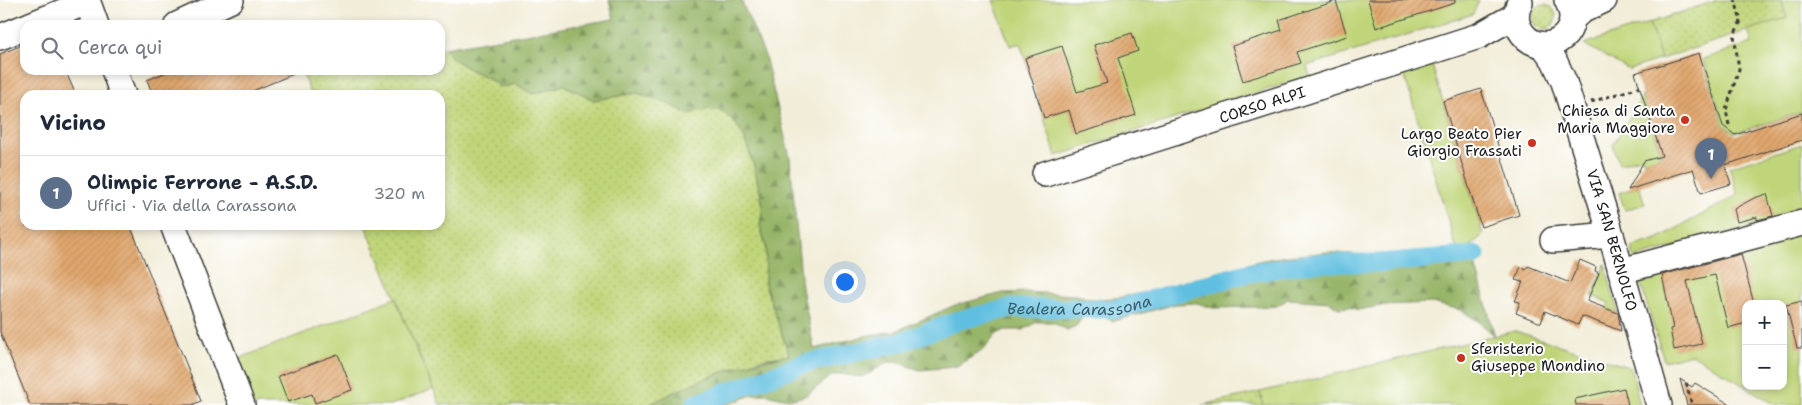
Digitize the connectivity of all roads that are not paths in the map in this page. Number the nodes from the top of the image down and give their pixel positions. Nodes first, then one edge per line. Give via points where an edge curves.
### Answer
1 (230, 0) edge
2 (1604, 0) edge
3 (87, 1) edge
4 (42, 20) edge
5 (94, 20) edge
6 (188, 20) edge
7 (1544, 22) edge
8 (20, 29) edge
9 (0, 37) edge
10 (116, 75) edge
11 (121, 90) edge
12 (1045, 174) dead end
13 (1802, 222) edge
14 (175, 230) edge
15 (1611, 235) junction
16 (1553, 240) dead end
17 (1621, 271) junction
18 (242, 405) edge
19 (1659, 405) edge

1 - 6 street
2 - 7 street
3 - 4 street
3 - 5 street
7 - 12 street, CORSO ALPI via 1479,36
7 - 15 street, VIA SAN BERNOLFO
8 - 9 street
10 - 11 street
13 - 17 street
14 - 18 street
15 - 16 street
15 - 17 street, VIA SAN BERNOLFO
17 - 19 street, VIA SAN BERNOLFO

